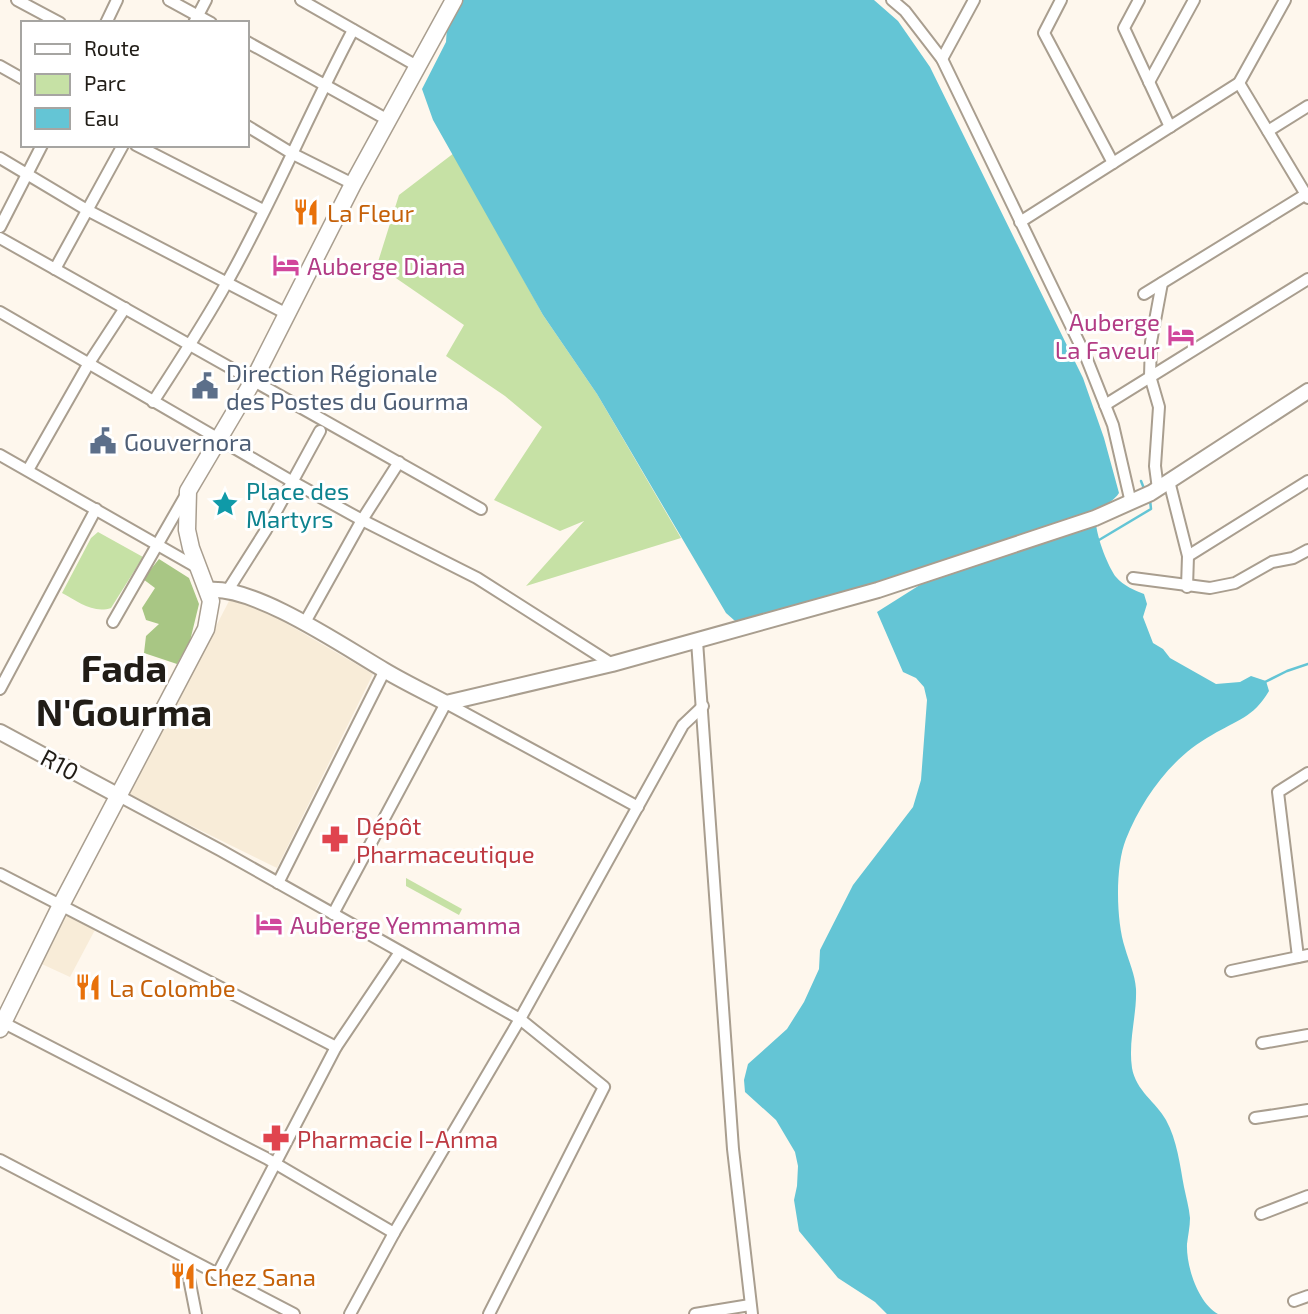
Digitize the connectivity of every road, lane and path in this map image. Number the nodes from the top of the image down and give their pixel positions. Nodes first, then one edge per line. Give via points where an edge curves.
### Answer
1 (17, 0) edge
2 (117, 0) edge
3 (169, 0) edge
4 (206, 0) edge
5 (301, 0) edge
6 (454, 0) edge
7 (892, 0) edge
8 (974, 0) edge
9 (1061, 0) edge
10 (1139, 0) edge
11 (1194, 0) edge
12 (1285, 0) edge
13 (196, 19) edge
14 (56, 21) edge
15 (107, 21) edge
16 (353, 30) junction
17 (248, 44) edge
18 (942, 59) junction
19 (0, 66) edge
20 (417, 66) junction
21 (21, 78) edge
22 (1149, 82) junction
23 (1239, 83) junction
24 (324, 85) junction
25 (1308, 106) edge
26 (388, 120) junction
27 (248, 127) edge
28 (1170, 127) junction
29 (1268, 131) junction
30 (41, 147) edge
31 (122, 147) edge
32 (140, 147) edge
33 (293, 154) junction
34 (0, 158) edge
35 (1113, 163) junction
36 (29, 174) junction
37 (353, 184) junction
38 (1307, 195) edge
39 (87, 210) junction
40 (263, 210) junction
41 (1020, 222) junction
42 (0, 228) edge
43 (0, 238) edge
44 (55, 270) junction
45 (1308, 279) edge
46 (227, 282) junction
47 (1162, 283) junction
48 (1144, 294) dead end
49 (125, 308) junction
50 (0, 312) edge
51 (287, 314) junction
52 (190, 344) junction
53 (89, 363) junction
54 (1150, 376) junction
55 (253, 381) junction
56 (1308, 391) edge
57 (153, 402) junction
58 (1105, 405) junction
59 (320, 431) dead end
60 (219, 439) junction
61 (0, 456) edge
62 (399, 462) junction
63 (28, 470) junction
64 (1308, 481) edge
65 (293, 482) junction
66 (188, 491) junction
67 (1150, 493) junction
68 (96, 509) junction
69 (481, 509) dead end
70 (362, 520) junction
71 (158, 544) junction
72 (1308, 550) edge
73 (1188, 556) junction
74 (198, 568) junction
75 (1133, 578) dead end
76 (1187, 587) junction
77 (209, 590) junction
78 (228, 590) junction
79 (113, 622) dead end
80 (304, 624) junction
81 (697, 642) junction
82 (612, 664) junction
83 (385, 670) junction
84 (0, 689) edge
85 (446, 703) junction
86 (703, 706) junction
87 (0, 732) edge
88 (1308, 773) edge
89 (119, 796) junction
90 (638, 807) junction
91 (0, 874) edge
92 (278, 883) junction
93 (60, 906) junction
94 (333, 914) junction
95 (400, 952) junction
96 (1303, 956) edge
97 (1231, 971) dead end
98 (520, 1019) junction
99 (1, 1024) edge
100 (1308, 1035) edge
101 (1262, 1043) dead end
102 (336, 1047) junction
103 (1308, 1110) edge
104 (1255, 1118) dead end
105 (0, 1160) edge
106 (275, 1164) junction
107 (1308, 1196) edge
108 (1261, 1214) dead end
109 (394, 1233) junction
110 (185, 1258) junction
111 (217, 1275) junction
112 (1308, 1296) edge
113 (1294, 1301) dead end
114 (751, 1309) edge
115 (196, 1314) edge
116 (294, 1314) edge
117 (350, 1314) edge
118 (489, 1314) edge
119 (695, 1314) edge

1 - 14 street
2 - 15 street
3 - 13 street
4 - 13 street
5 - 16 street
6 - 20 highway
7 - 18 street
8 - 18 street
9 - 35 street via 1044,33
10 - 22 street via 1124,28
11 - 22 street
12 - 23 street
16 - 20 street
16 - 24 street
17 - 24 street
18 - 41 street
19 - 21 street
20 - 26 highway
22 - 28 street
23 - 28 street
23 - 29 street
24 - 26 street
24 - 33 street
25 - 29 street
26 - 37 highway
27 - 33 street
28 - 35 street
29 - 38 street
30 - 36 street
31 - 39 street
32 - 40 street
33 - 37 street
33 - 40 street
34 - 36 street
35 - 41 street
36 - 39 street
36 - 42 street
37 - 51 highway
38 - 47 street
39 - 44 street
39 - 46 street
40 - 46 street
41 - 58 street
43 - 44 street
44 - 49 street
45 - 54 street
46 - 51 street
46 - 52 street
47 - 48 street
47 - 54 street
49 - 52 street
49 - 53 street
50 - 53 street
51 - 55 highway
52 - 55 street
52 - 57 street
53 - 57 street
53 - 63 street
54 - 58 street
54 - 67 street via 1159,407
55 - 60 highway
55 - 62 street
56 - 67 main road
57 - 60 street
58 - 67 street
59 - 65 street
60 - 65 street
60 - 66 highway
61 - 63 street
62 - 69 street
62 - 70 street
63 - 68 street
64 - 73 street
65 - 70 street
65 - 78 street
66 - 71 street
66 - 74 highway via 187,530
67 - 73 street
67 - 81 main road via 944,569
68 - 71 street
68 - 84 street
70 - 80 street
70 - 82 street via 477,578
71 - 74 street
71 - 79 street
72 - 76 street via 1272,562 1235,583 1210,589
73 - 76 street
74 - 77 highway
75 - 76 street
77 - 78 main road
77 - 89 highway via 211,611 206,629
78 - 80 main road via 250,596
80 - 83 main road
81 - 82 main road
81 - 86 street
82 - 85 main road
83 - 85 main road
83 - 92 street
85 - 90 street
85 - 94 street
86 - 90 street via 683,725
86 - 114 street via 733,1149
87 - 89 main road, R10
88 - 96 street via 1278,792
89 - 92 street
89 - 93 highway
90 - 98 street
91 - 93 street
92 - 94 street
93 - 99 highway
93 - 102 street
94 - 95 street
95 - 98 street
95 - 102 street
96 - 97 street
98 - 109 street
98 - 118 street via 604,1087
99 - 106 street
100 - 101 street
102 - 106 street
103 - 104 street
105 - 110 street
106 - 109 street
106 - 111 street
107 - 108 street
109 - 117 street
110 - 111 street
110 - 115 street
111 - 116 street
112 - 113 street
114 - 119 street

